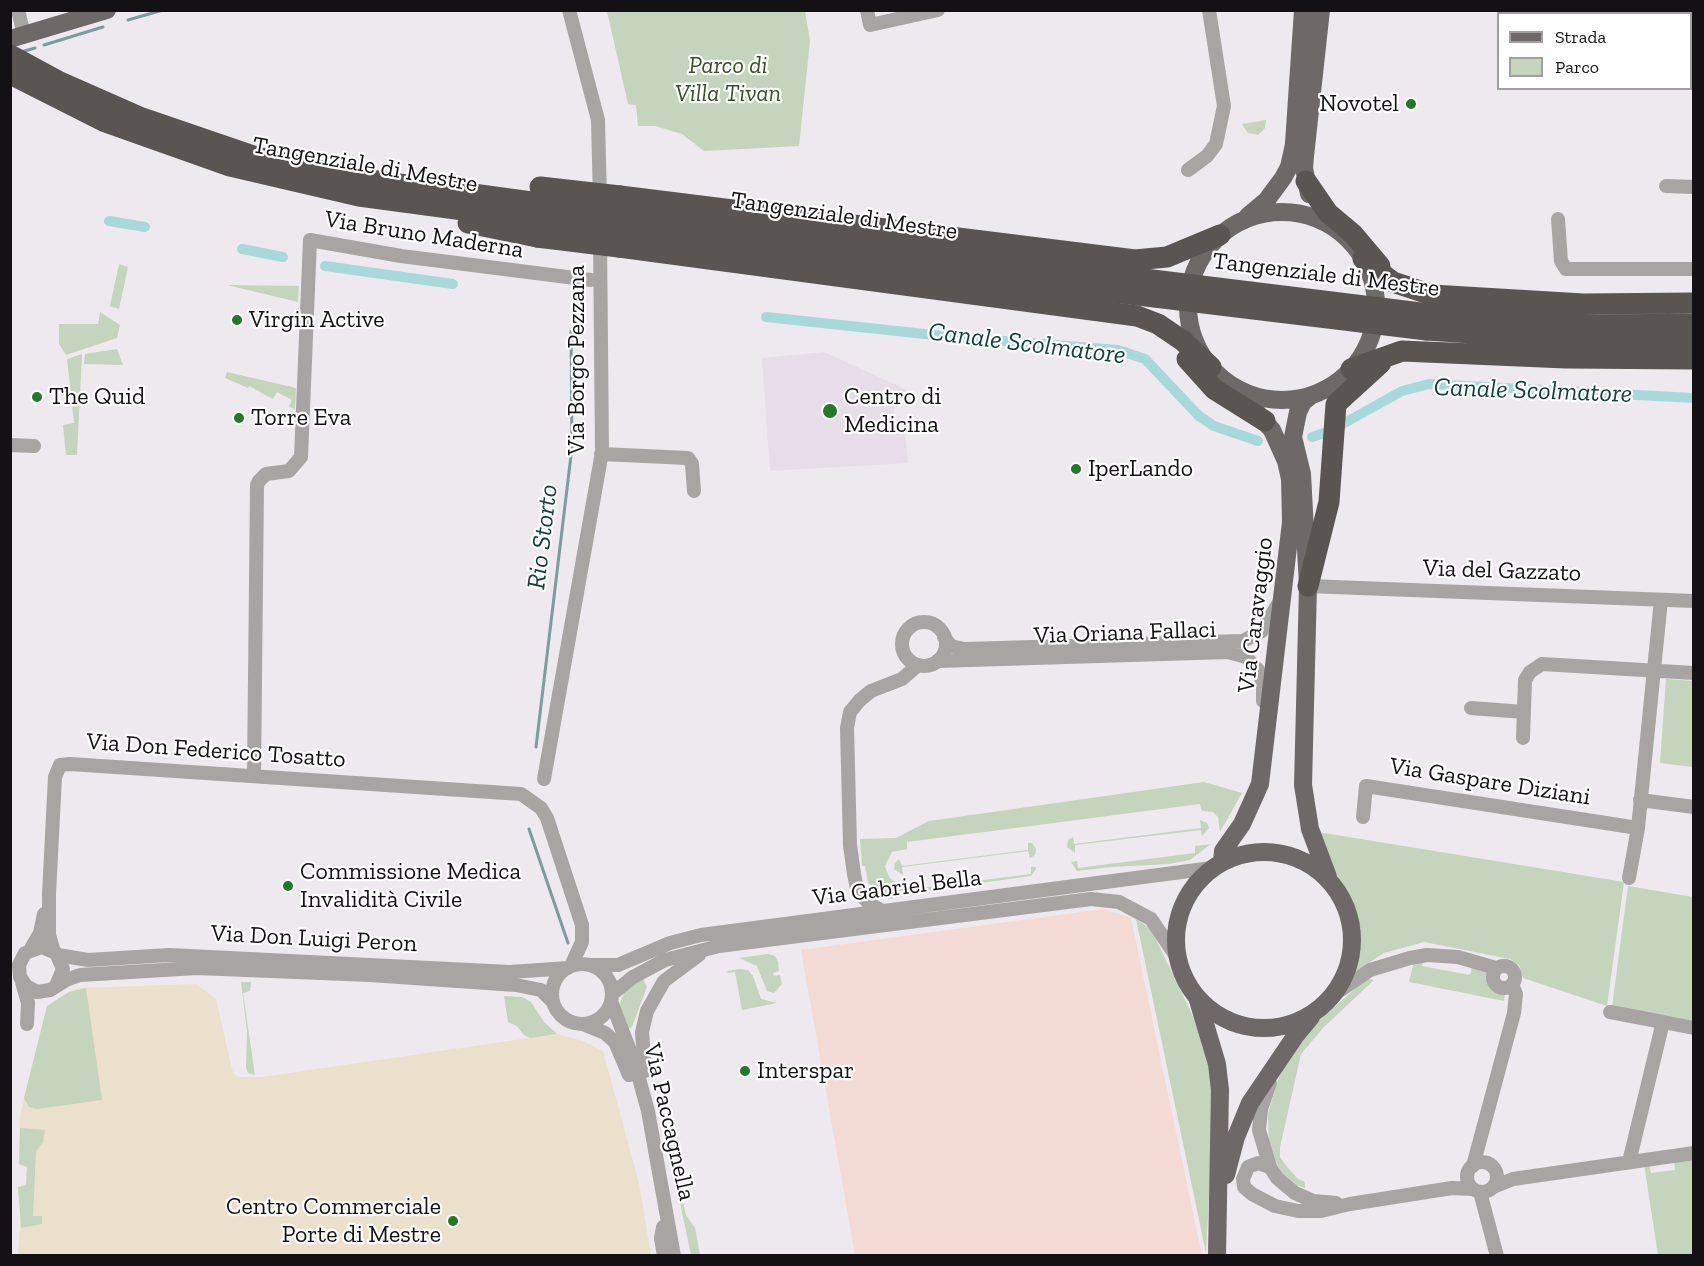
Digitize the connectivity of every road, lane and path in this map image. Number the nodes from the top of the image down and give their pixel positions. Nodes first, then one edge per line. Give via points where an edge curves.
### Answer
1 (18, 10) edge
2 (107, 10) edge
3 (569, 10) edge
4 (867, 10) edge
5 (938, 10) edge
6 (1209, 10) edge
7 (1304, 10) edge
8 (1313, 10) edge
9 (1322, 10) edge
10 (1330, 10) edge
11 (17, 37) edge
12 (10, 55) edge
13 (10, 74) edge
14 (54, 89) junction
15 (1300, 147) junction
16 (255, 165) junction
17 (1188, 170) dead end
18 (1306, 181) junction
19 (1666, 186) dead end
20 (1694, 188) edge
21 (539, 212) junction
22 (1558, 219) dead end
23 (619, 222) junction
24 (1240, 222) junction
25 (1340, 232) junction
26 (1220, 235) junction
27 (1363, 259) junction
28 (1694, 269) edge
29 (591, 280) dead end
30 (1421, 292) junction
31 (1694, 303) edge
32 (1428, 322) junction
33 (1694, 324) edge
34 (1166, 330) junction
35 (1694, 342) edge
36 (1413, 351) junction
37 (1694, 359) edge
38 (1211, 367) junction
39 (1351, 369) junction
40 (1230, 384) junction
41 (1312, 395) junction
42 (1264, 421) junction
43 (10, 445) edge
44 (34, 446) dead end
45 (601, 454) junction
46 (694, 491) dead end
47 (1308, 586) junction
48 (1283, 591) junction
49 (1661, 600) junction
50 (1694, 601) edge
51 (945, 637) junction
52 (904, 653) junction
53 (937, 661) junction
54 (918, 665) junction
55 (1654, 670) junction
56 (1694, 673) edge
57 (897, 682) junction
58 (1471, 708) dead end
59 (1524, 712) junction
60 (1523, 738) dead end
61 (1264, 755) junction
62 (254, 775) junction
63 (544, 779) dead end
64 (1640, 801) junction
65 (1694, 807) edge
66 (1363, 818) dead end
67 (1638, 828) junction
68 (1217, 865) junction
69 (1629, 878) dead end
70 (1332, 884) junction
71 (857, 889) junction
72 (50, 894) junction
73 (886, 913) junction
74 (838, 919) junction
75 (712, 947) junction
76 (28, 951) junction
77 (10, 952) edge
78 (56, 953) junction
79 (1178, 959) junction
80 (592, 966) junction
81 (569, 967) junction
82 (18, 976) edge
83 (53, 988) junction
84 (1332, 996) junction
85 (612, 997) junction
86 (1197, 997) junction
87 (553, 1002) junction
88 (1318, 1010) junction
89 (1610, 1012) dead end
90 (1663, 1023) junction
91 (583, 1024) junction
92 (1694, 1028) edge
93 (1283, 1053) junction
94 (649, 1116) junction
95 (1694, 1153) edge
96 (1629, 1162) junction
97 (1270, 1167) junction
98 (1480, 1181) junction
99 (1350, 1204) junction
100 (1219, 1212) junction
101 (663, 1227) junction
102 (664, 1256) edge
103 (669, 1256) edge
104 (674, 1256) edge
105 (682, 1256) edge
106 (1217, 1256) edge
107 (1497, 1256) edge

1 - 11 street
2 - 11 main road
3 - 45 street, Via Borgo Pezzana via 598,120
4 - 5 street via 870,25
6 - 17 street via 1224,106 1216,144
7 - 15 main road
8 - 15 main road
9 - 15 main road
10 - 15 main road
12 - 14 highway, Tangenziale di Mestre
13 - 14 highway, Tangenziale di Mestre
14 - 16 highway, Tangenziale di Mestre via 138,136
15 - 18 main road
15 - 24 main road via 1276,189
16 - 21 highway, Tangenziale di Mestre via 362,179
16 - 21 highway via 299,195
18 - 25 main road via 1315,206
18 - 30 highway via 1328,213 1353,234 1379,265
19 - 20 street
21 - 23 highway, Tangenziale di Mestre, bridge
21 - 23 highway, bridge
22 - 28 street via 1561,261 1566,269
23 - 26 highway via 1135,260 1167,258
23 - 32 highway, Tangenziale di Mestre, bridge
23 - 34 highway via 1137,316
24 - 25 main road via 1266,213 1294,213 1315,218
24 - 26 main road
25 - 27 main road
26 - 38 main road via 1198,265 1188,302 1195,340
27 - 30 highway via 1385,278
27 - 39 main road via 1373,286 1375,316 1367,345
29 - 62 street, Via Bruno Maderna via 411,258 310,240 301,457 289,471 266,474 258,481
30 - 31 highway via 1583,304
32 - 33 highway, Tangenziale di Mestre
32 - 35 highway, Tangenziale di Mestre via 1562,339
34 - 38 highway
34 - 42 highway via 1209,385
36 - 37 highway
36 - 39 highway via 1387,355
36 - 47 highway via 1377,366 1336,404 1329,502
38 - 40 main road
39 - 41 main road via 1332,386
40 - 41 main road via 1270,399
40 - 42 main road, Via Caravaggio
41 - 47 main road, Via Caravaggio via 1298,412 1293,437 1302,474
42 - 48 main road, Via Caravaggio via 1281,444 1290,479 1291,522
43 - 44 street
45 - 46 street via 688,458
45 - 63 street, Via Borgo Pezzana
47 - 49 street, Via del Gazzato
47 - 70 main road, Via Caravaggio via 1304,793 1314,843
48 - 51 street, Via Oriana Fallaci via 1268,624 1256,636 1243,641 964,649 951,646
48 - 61 main road, Via Caravaggio
49 - 50 street, Via del Gazzato
49 - 55 street
51 - 52 street via 934,624 914,624 902,640
51 - 53 street via 945,650
52 - 54 street
52 - 57 street
53 - 54 street
53 - 61 street, Via Oriana Fallaci via 1238,653 1252,662 1263,683
54 - 57 street
55 - 56 street
55 - 59 street via 1542,664 1525,680
55 - 64 street
57 - 71 street via 871,691 850,712 850,845
58 - 59 street
59 - 60 street
61 - 68 main road, Via Caravaggio via 1255,797
62 - 72 street, Via Don Federico Tosatto via 60,765 55,777
62 - 81 street, Via Don Federico Tosatto via 521,794 541,808 547,818 583,931 582,942
64 - 65 street
64 - 67 street
66 - 67 street, Via Gaspare Diziani via 1366,786
67 - 69 street
68 - 70 main road via 1247,853 1274,852 1300,859
68 - 73 street, Via Gabriel Bella
68 - 79 main road via 1193,886 1181,909 1176,934
70 - 84 main road via 1345,905 1352,942 1348,968
71 - 73 street via 870,904
71 - 74 street via 849,910
72 - 76 street, Via Don Federico Tosatto via 40,933
72 - 78 street, Via Don Federico Tosatto via 49,935
73 - 74 street, Via Gabriel Bella
74 - 80 street, Via Gabriel Bella via 701,935 669,943 618,965
75 - 79 street, Via Gabriel Bella via 1091,898 1119,902 1150,919
75 - 85 street, Via Gabriel Bella via 664,960 633,977
75 - 94 street, Via Gabriel Bella via 664,981 647,1011 642,1032 651,1096
76 - 77 street
76 - 78 street via 42,947
76 - 82 street via 19,964
78 - 81 street, Via Don Luigi Peron via 88,960 179,955 510,972
78 - 83 street via 63,969
79 - 86 main road
80 - 81 street
80 - 85 street via 608,980
81 - 87 street via 554,985
82 - 83 street via 35,991
82 - 83 street via 28,1003 27,1024 41,998
83 - 87 street, Via Don Luigi Peron via 80,975 172,968 250,970 516,985 541,990
84 - 88 main road
84 - 98 street via 1370,970 1427,955 1511,968 1515,974 1515,1013
85 - 91 street via 604,1015
85 - 94 street, Via Paccagnella via 636,1064
86 - 88 main road via 1223,1018 1255,1028 1288,1025
86 - 100 main road via 1217,1064 1220,1090
87 - 91 street via 564,1018
88 - 93 main road
89 - 90 street
90 - 92 street
90 - 96 street
91 - 101 street, Via Paccagnella via 605,1033 623,1056 646,1133
93 - 97 street via 1265,1095 1259,1123
93 - 100 main road via 1259,1087 1243,1120
94 - 104 street, Via Paccagnella
94 - 105 street via 657,1134
95 - 96 street
96 - 98 street
97 - 99 street via 1289,1188 1307,1199
97 - 99 street via 1254,1164 1244,1174 1244,1186 1262,1200 1287,1210 1308,1212
98 - 99 street
98 - 107 street
100 - 106 main road
101 - 102 street
101 - 103 street, Via Paccagnella

